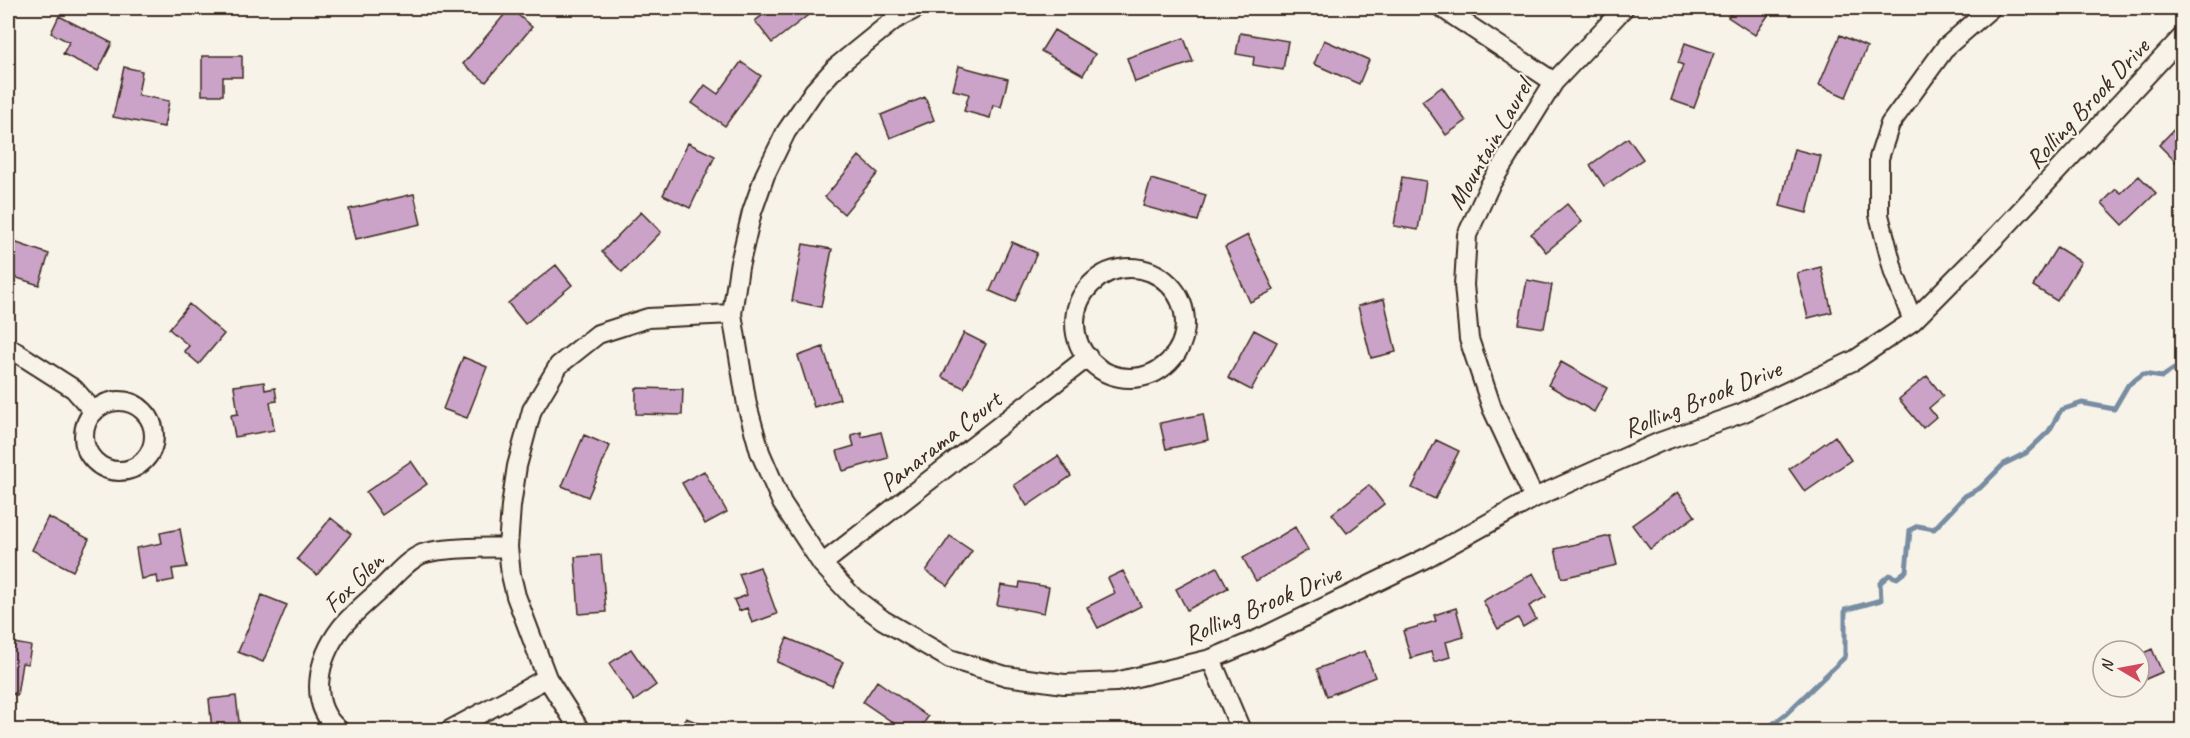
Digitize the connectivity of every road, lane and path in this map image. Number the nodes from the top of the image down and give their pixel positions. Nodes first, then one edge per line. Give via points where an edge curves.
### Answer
1 (916, 8) edge
2 (1442, 8) edge
3 (1623, 8) edge
4 (1991, 8) edge
5 (2182, 37) edge
6 (1554, 82) junction
7 (732, 314) junction
8 (1913, 321) junction
9 (8, 347) edge
10 (1088, 357) junction
11 (94, 412) dead end
12 (1534, 498) junction
13 (508, 547) junction
14 (822, 564) junction
15 (1211, 659) junction
16 (547, 678) junction
17 (339, 730) edge
18 (450, 730) edge
19 (580, 730) edge
20 (1241, 730) edge

1 - 7 street, Rolling Brook Drive via 894,20 836,67 786,132 752,212
2 - 6 street
3 - 6 street, Mountain Laurel
4 - 8 street via 1946,47 1890,124 1879,158 1879,215 1894,273
5 - 8 street, Rolling Brook Drive
6 - 12 street, Mountain Laurel via 1490,185 1467,235 1465,275 1468,339 1492,408
7 - 13 street via 648,318 598,334 560,365 532,410 517,466
7 - 14 street, Rolling Brook Drive via 747,405 760,452 782,503
8 - 12 street, Rolling Brook Drive via 1855,360 1773,399 1660,442
9 - 11 street via 74,389
10 - 10 street via 1077,339 1075,317 1082,297 1095,280 1114,270 1135,267 1156,273 1173,287 1183,306 1185,327 1179,348 1165,365 1146,375 1125,378 1104,371
10 - 14 street, Panarama Court
12 - 15 street, Rolling Brook Drive via 1426,558
13 - 16 street via 516,596
13 - 17 street, Fox Glen via 439,550 421,555 343,626 332,640 319,681 320,704 329,723
14 - 15 street, Rolling Brook Drive via 854,598 883,620 950,659 1006,675 1064,684 1116,682
15 - 20 street
16 - 18 street
16 - 19 street

